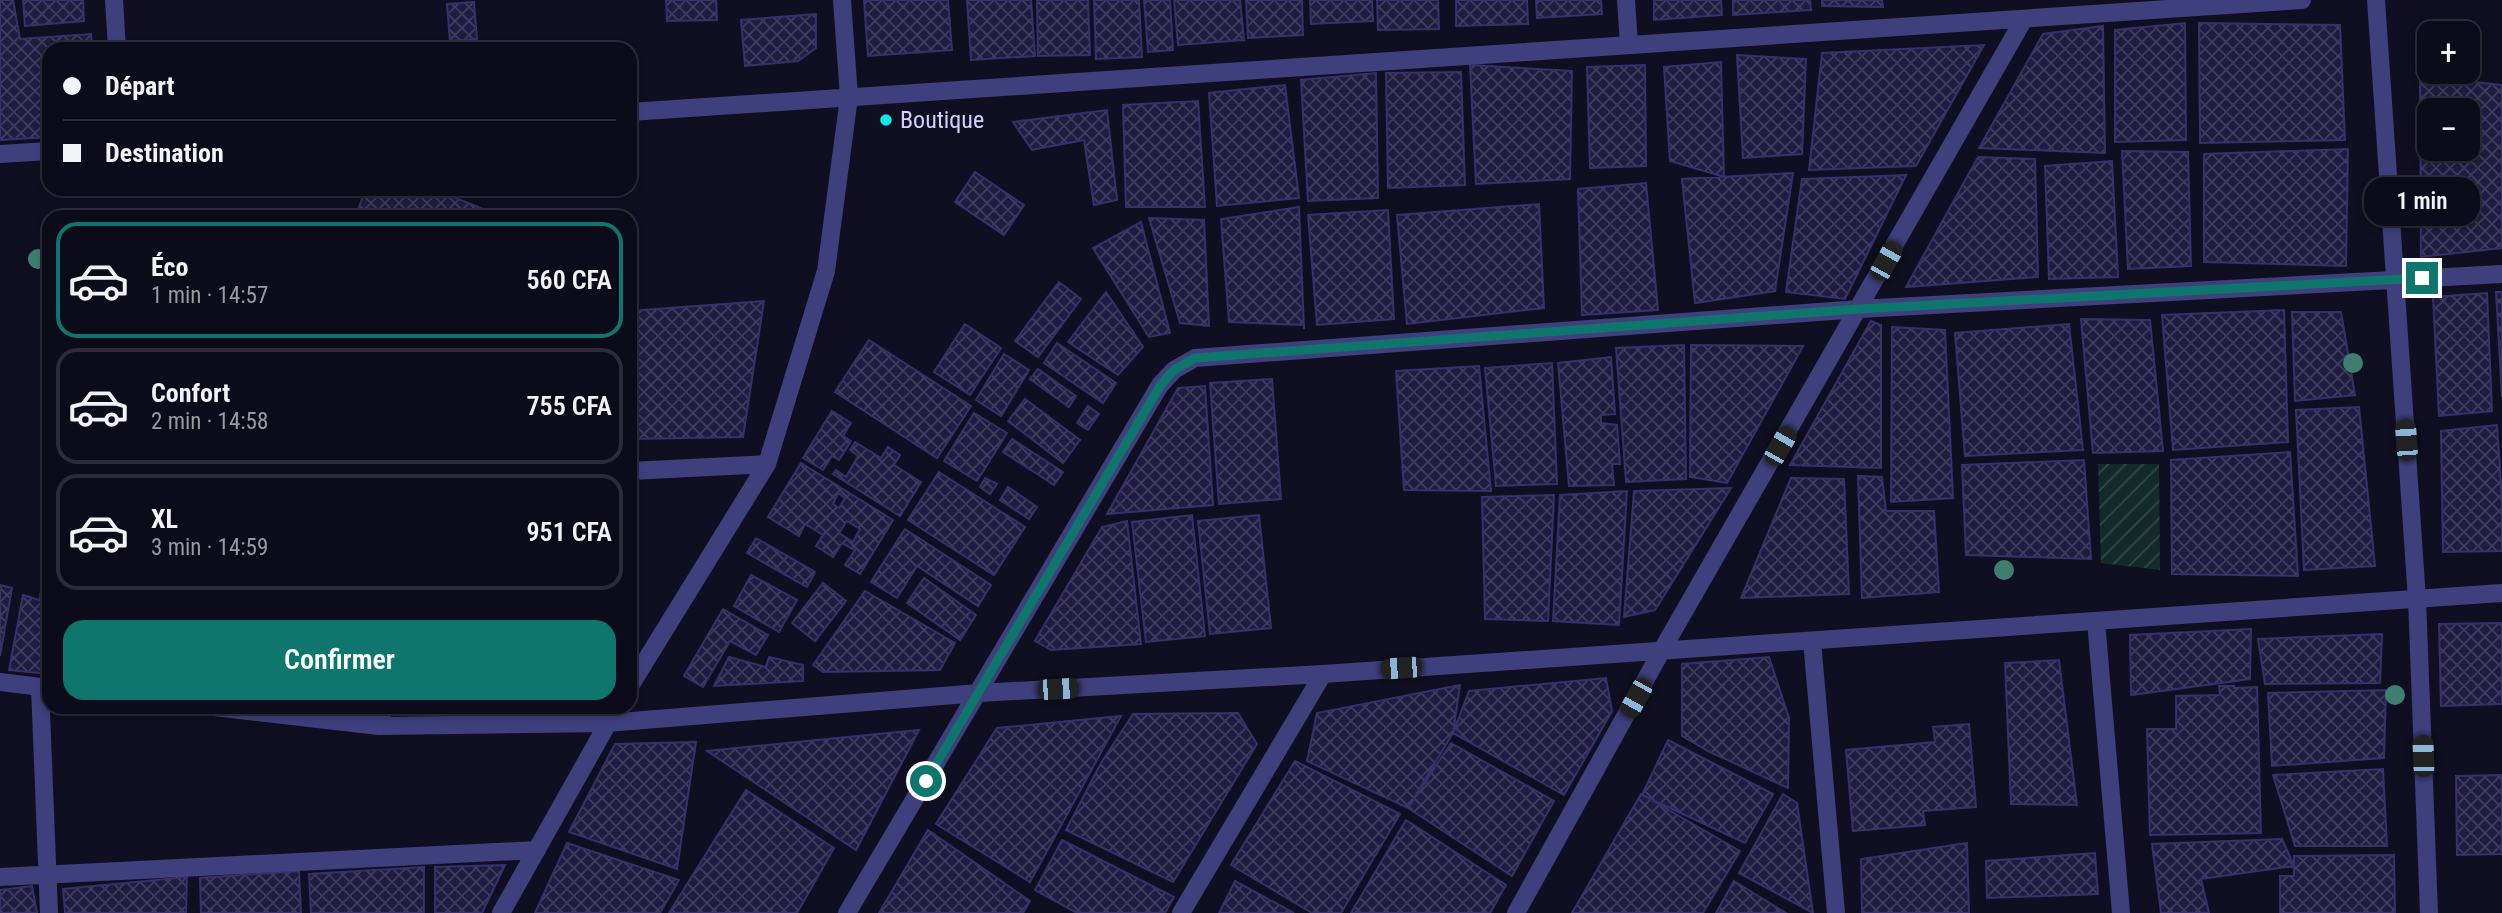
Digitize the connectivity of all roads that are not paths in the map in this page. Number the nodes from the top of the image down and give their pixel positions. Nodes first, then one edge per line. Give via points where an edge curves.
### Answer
1 (114, 0) edge
2 (842, 0) edge
3 (1626, 0) edge
4 (2302, 0) edge
5 (2376, 0) edge
6 (2024, 19) junction
7 (117, 42) edge
8 (1629, 45) junction
9 (849, 97) junction
10 (637, 112) edge
11 (42, 151) edge
12 (0, 154) edge
13 (2502, 274) edge
14 (2395, 280) junction
15 (1859, 309) junction
16 (767, 464) junction
17 (637, 471) edge
18 (2502, 593) edge
19 (2417, 599) junction
20 (2096, 621) junction
21 (1812, 641) junction
22 (1662, 650) junction
23 (1323, 674) junction
24 (637, 675) edge
25 (0, 682) edge
26 (42, 688) edge
27 (979, 693) junction
28 (44, 714) edge
29 (275, 714) edge
30 (382, 714) edge
31 (613, 714) edge
32 (607, 723) junction
33 (379, 726) junction
34 (537, 850) junction
35 (47, 874) junction
36 (0, 877) edge
37 (49, 913) edge
38 (501, 913) edge
39 (847, 913) edge
40 (1181, 913) edge
41 (1516, 913) edge
42 (1836, 913) edge
43 (2121, 913) edge
44 (2429, 913) edge

1 - 7 street
2 - 9 street
3 - 8 street
4 - 6 street
5 - 14 street
6 - 8 street
6 - 15 street
8 - 9 street
9 - 10 street
9 - 16 street via 826,271
11 - 12 street
13 - 14 street
14 - 15 street
14 - 19 street
15 - 22 street
15 - 27 street via 1195,358 1174,370 1160,386
16 - 17 street
16 - 24 street
18 - 19 street
19 - 20 street
19 - 44 street
20 - 21 street
20 - 43 street
21 - 22 street
21 - 42 street
22 - 23 street
22 - 41 street
23 - 27 street
23 - 40 street
25 - 26 street
27 - 32 street
27 - 39 street
28 - 35 street
29 - 33 street
30 - 33 street
31 - 32 street
32 - 33 street
32 - 34 street
34 - 35 street
34 - 38 street
35 - 36 street
35 - 37 street

